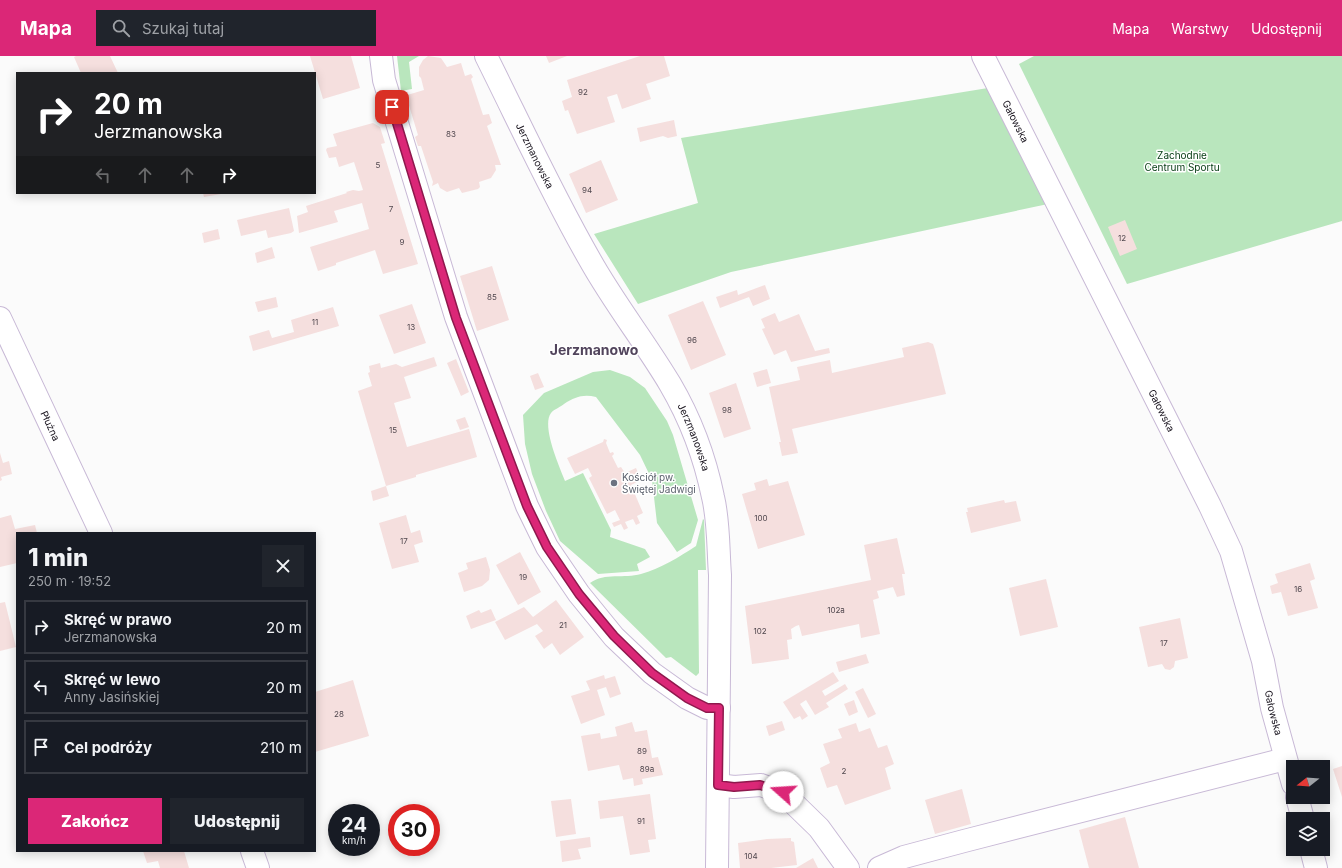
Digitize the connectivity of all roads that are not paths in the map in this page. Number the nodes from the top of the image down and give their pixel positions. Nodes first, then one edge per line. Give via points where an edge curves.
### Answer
1 (381, 56) edge
2 (486, 56) edge
3 (983, 56) edge
4 (0, 318) edge
5 (101, 532) edge
6 (719, 708) junction
7 (1285, 759) junction
8 (1286, 762) edge
9 (718, 785) junction
10 (252, 852) edge
11 (1313, 856) edge
12 (258, 868) edge
13 (717, 868) edge
14 (848, 868) edge
15 (879, 868) edge
16 (1316, 868) edge

1 - 6 street via 384,80 456,318 527,506 547,547 579,594 609,630 652,673 687,698 707,708
2 - 6 street, Jerzmanowska via 561,210 604,286 671,385 702,457 718,528
3 - 7 street, Gałowska via 1231,551 1263,661
4 - 5 street, Płużna
6 - 9 street, Jerzmanowska
7 - 8 street, Gałowska
7 - 15 street via 904,857
9 - 13 street, Jerzmanowska
9 - 14 street via 760,785 783,792 819,828
10 - 12 street
11 - 16 street

